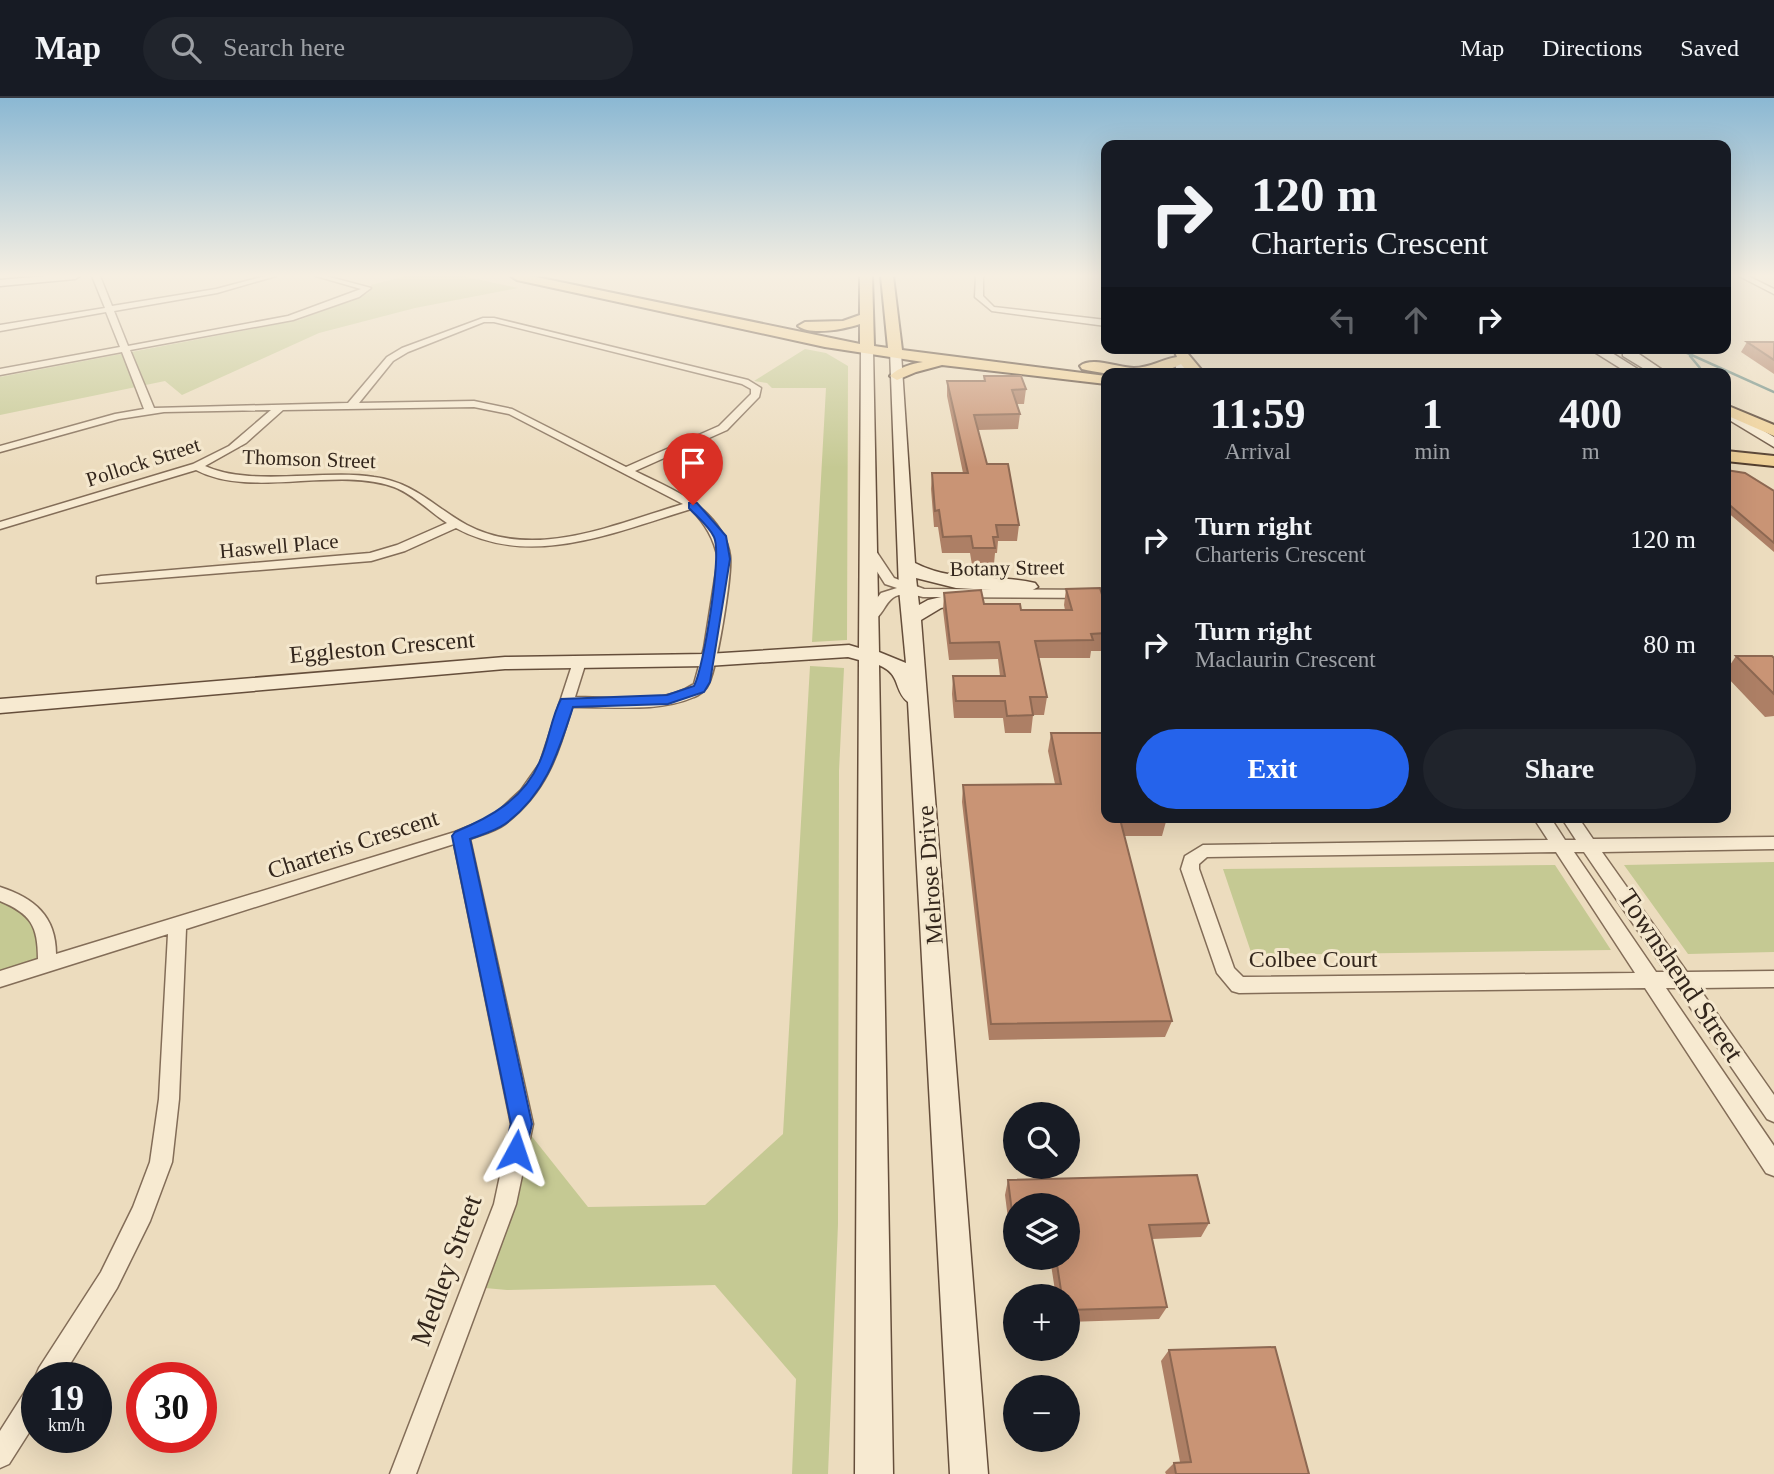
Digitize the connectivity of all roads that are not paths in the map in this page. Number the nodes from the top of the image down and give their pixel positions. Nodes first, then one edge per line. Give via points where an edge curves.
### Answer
1 (120, 340) edge
2 (171, 340) edge
3 (429, 340) edge
4 (576, 340) edge
5 (812, 340) edge
6 (856, 340) edge
7 (893, 340) edge
8 (825, 343) junction
9 (866, 343) junction
10 (894, 347) junction
11 (124, 349) junction
12 (1616, 354) edge
13 (1618, 354) edge
14 (965, 364) junction
15 (1107, 368) edge
16 (1632, 368) edge
17 (1650, 368) edge
18 (867, 369) junction
19 (0, 372) edge
20 (897, 376) junction
21 (1101, 379) edge
22 (352, 405) junction
23 (281, 406) junction
24 (149, 411) junction
25 (1731, 413) edge
26 (1731, 415) edge
27 (1731, 431) edge
28 (1774, 431) edge
29 (1731, 441) edge
30 (1750, 443) junction
31 (1774, 445) edge
32 (0, 449) edge
33 (1731, 456) edge
34 (1731, 456) edge
35 (1774, 461) edge
36 (197, 466) junction
37 (625, 471) junction
38 (1774, 475) edge
39 (693, 505) junction
40 (454, 524) junction
41 (0, 526) edge
42 (868, 548) junction
43 (907, 566) junction
44 (101, 580) dead end
45 (1101, 586) edge
46 (1029, 587) junction
47 (908, 589) junction
48 (985, 594) junction
49 (1101, 594) edge
50 (867, 619) junction
51 (913, 625) junction
52 (877, 659) junction
53 (707, 660) junction
54 (579, 662) junction
55 (567, 702) junction
56 (918, 705) junction
57 (0, 706) edge
58 (1545, 823) edge
59 (1573, 823) edge
60 (461, 836) junction
61 (1774, 843) edge
62 (1560, 846) junction
63 (1589, 846) junction
64 (0, 894) edge
65 (177, 926) junction
66 (47, 964) junction
67 (0, 979) edge
68 (1774, 979) edge
69 (1650, 980) junction
70 (1682, 980) junction
71 (1774, 1112) edge
72 (1774, 1164) edge
73 (57, 1362) edge
74 (21, 1422) edge
75 (0, 1455) edge
76 (403, 1474) edge
77 (874, 1474) edge
78 (969, 1474) edge

1 - 11 street
2 - 11 street
3 - 22 street via 390,359
4 - 37 street via 756,388 756,395 723,428
5 - 8 main road
6 - 9 main road
7 - 10 main road, Melrose Drive
8 - 9 main road
8 - 18 main road
9 - 10 main road
9 - 18 main road
10 - 14 main road
10 - 15 main road via 930,346
10 - 20 main road, Melrose Drive
11 - 19 street
11 - 24 street
12 - 16 main road
13 - 17 main road
14 - 20 main road via 918,366
14 - 21 main road
18 - 42 main road
20 - 43 main road, Melrose Drive
22 - 23 street
22 - 37 street via 495,407 530,420
23 - 24 street
23 - 36 street, Pollock Street via 249,439
24 - 32 street
25 - 28 main road
26 - 31 street
27 - 30 main road
29 - 30 main road
30 - 31 main road
30 - 35 main road
33 - 35 main road
34 - 38 main road
36 - 40 street, Thomson Street via 205,472 259,480 393,483
36 - 41 street, Pollock Street
37 - 39 street
39 - 40 street, Thomson Street via 560,542 491,540
39 - 53 street via 720,536 724,559
40 - 44 street, Haswell Place via 371,557
42 - 47 street, Botany Street via 884,577
42 - 50 main road
43 - 46 main road via 933,578
43 - 47 main road, Melrose Drive
45 - 46 street, Botany Street
46 - 47 street, Botany Street
47 - 48 street, Botany Street via 929,594
47 - 50 street, Botany Street via 885,596
47 - 51 main road, Melrose Drive
48 - 49 street, Botany Street
48 - 51 main road, Eggleston Crescent via 935,604
50 - 52 main road
51 - 52 main road, Eggleston Crescent via 907,645
51 - 56 main road, Melrose Drive
52 - 53 main road, Eggleston Crescent via 847,664 769,657
52 - 56 main road via 904,673
52 - 77 main road
53 - 54 main road, Eggleston Crescent
53 - 55 street via 699,689 681,696
54 - 55 street, Charteris Crescent
54 - 57 main road, Eggleston Crescent via 443,668
55 - 60 street, Charteris Crescent via 547,764 527,794 498,821
56 - 78 main road, Melrose Drive
58 - 62 street, Townshend Street
59 - 63 street, Townshend Street
60 - 65 street, Charteris Crescent
60 - 76 street, Medley Street via 522,1124 505,1204
61 - 63 street, Colbee Court
62 - 63 street, Colbee Court
62 - 69 street, Townshend Street
62 - 69 street, Colbee Court via 1203,850 1195,855 1190,869 1226,973 1239,985
63 - 70 street, Townshend Street
64 - 66 street via 29,905 44,928
65 - 66 street, Charteris Crescent
65 - 73 street via 169,1099 161,1162 109,1280
66 - 67 street, Charteris Crescent
68 - 70 street, Colbee Court
69 - 70 street, Colbee Court
69 - 72 street, Townshend Street
70 - 71 street, Townshend Street
74 - 75 street

